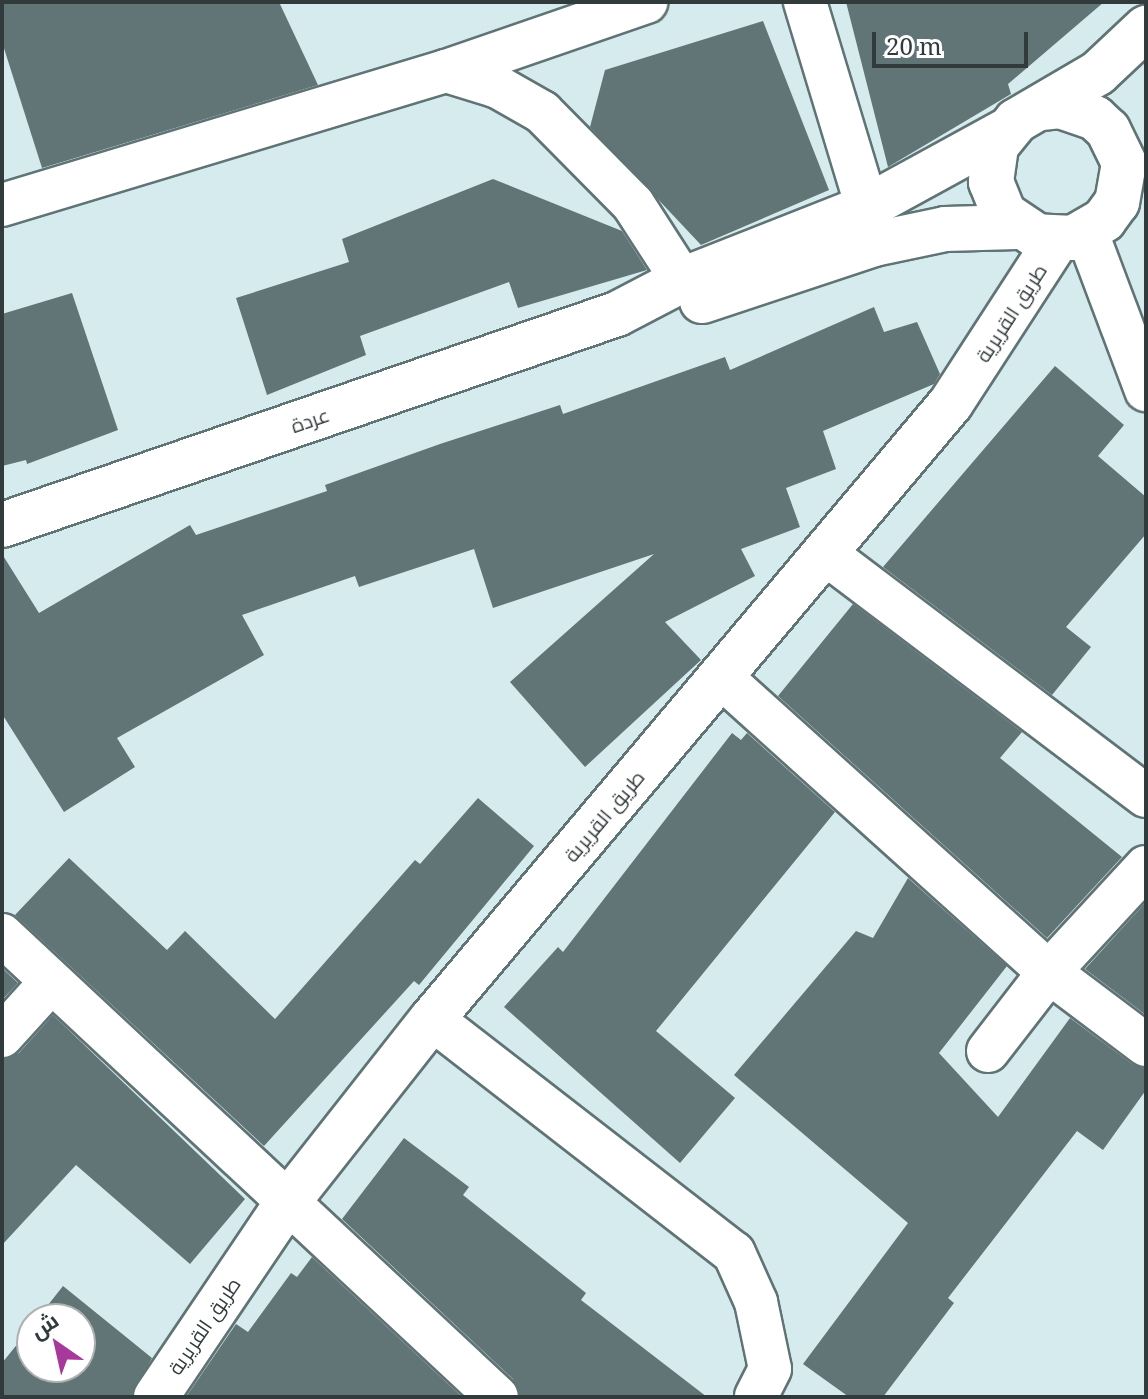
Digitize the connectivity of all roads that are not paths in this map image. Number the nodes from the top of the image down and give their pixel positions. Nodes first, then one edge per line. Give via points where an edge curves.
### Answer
1 (645, 2) edge
2 (805, 2) edge
3 (1146, 28) edge
4 (446, 71) junction
5 (1024, 120) junction
6 (1146, 138) edge
7 (1123, 182) junction
8 (2, 205) edge
9 (867, 207) junction
10 (1054, 233) junction
11 (682, 280) junction
12 (617, 314) junction
13 (1146, 390) edge
14 (2, 525) edge
15 (826, 554) junction
16 (721, 677) junction
17 (1146, 796) edge
18 (1146, 867) edge
19 (2, 935) edge
20 (1049, 972) junction
21 (50, 983) junction
22 (432, 1019) junction
23 (2, 1036) edge
24 (1146, 1045) edge
25 (988, 1051) dead end
26 (287, 1203) junction
27 (156, 1397) edge
28 (497, 1397) edge
29 (756, 1397) edge

1 - 4 street
2 - 9 street
3 - 5 street via 1098,73
4 - 8 street
4 - 11 street via 498,87 542,112 640,212
5 - 7 street via 1078,110 1108,130 1124,163
5 - 9 street
5 - 10 street via 996,146 991,182 1004,214
6 - 7 street
7 - 10 street via 1104,220
9 - 11 street
10 - 12 street via 910,236 700,302
10 - 13 street
10 - 15 street, طريق القريرية via 951,403
11 - 12 street
12 - 14 street, عردة
15 - 16 street, طريق القريرية
15 - 17 street
16 - 20 street
16 - 22 street, طريق القريرية
18 - 20 street
19 - 21 street
20 - 24 street
20 - 25 street
21 - 23 street
21 - 26 street
22 - 26 street, طريق القريرية
22 - 29 street via 734,1253 756,1302 770,1369
26 - 27 street, طريق القريرية
26 - 28 street

